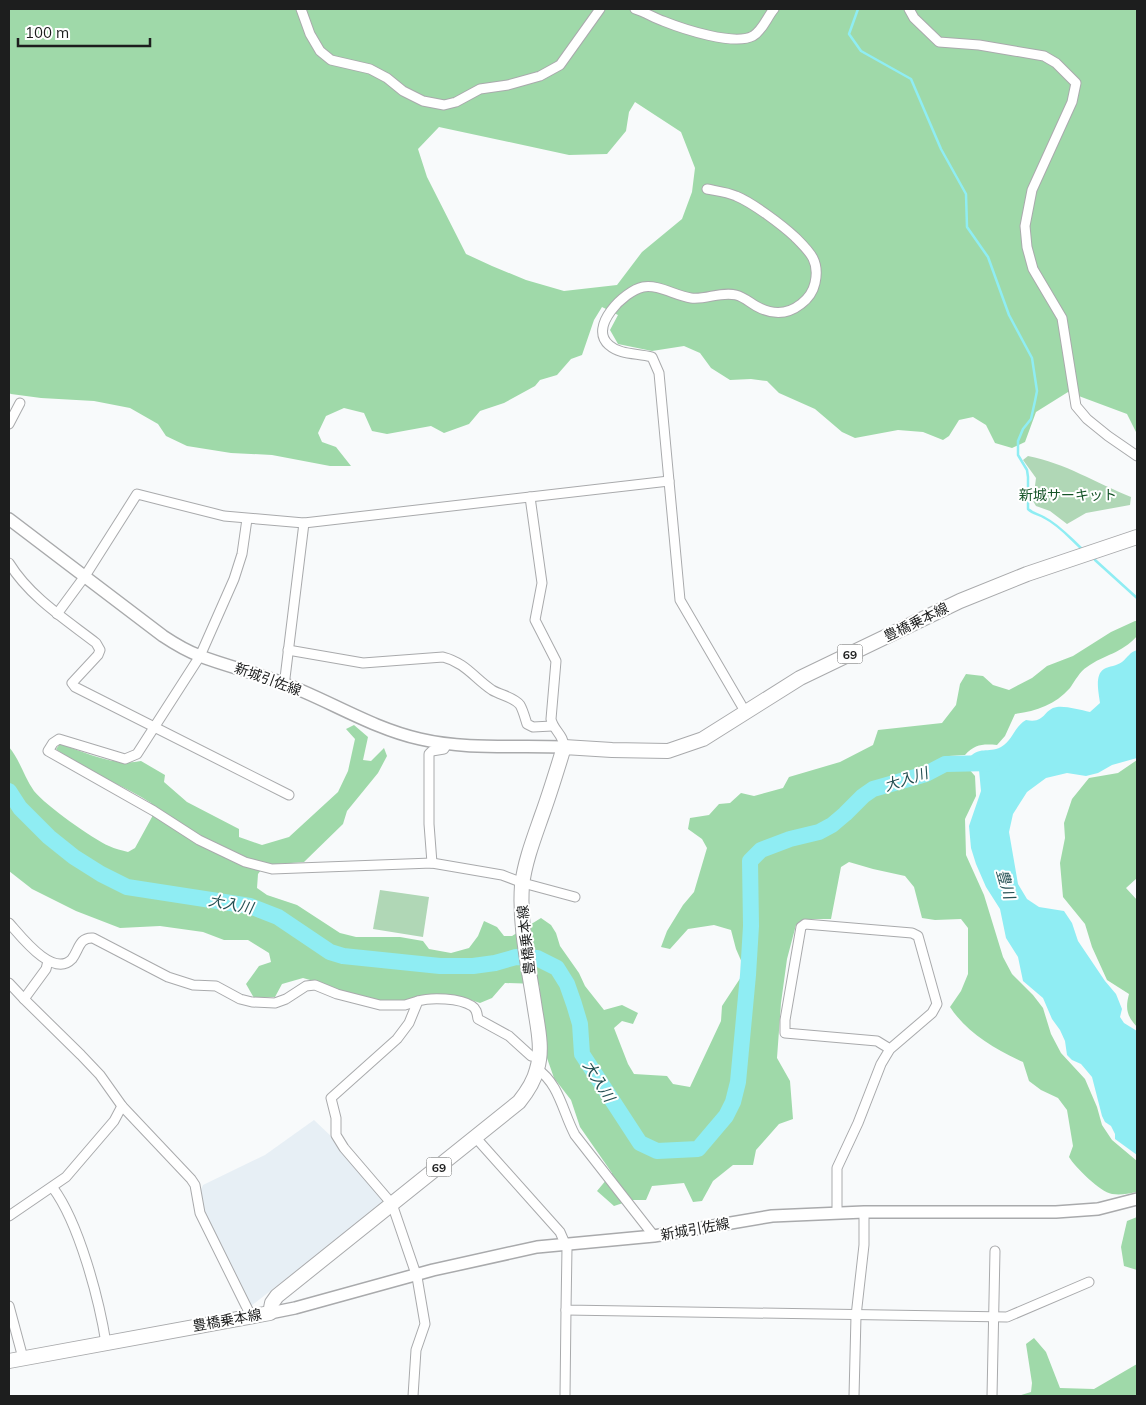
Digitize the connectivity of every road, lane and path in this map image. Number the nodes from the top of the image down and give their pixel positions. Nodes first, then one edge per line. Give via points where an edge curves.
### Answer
1 (301, 9) edge
2 (600, 9) edge
3 (635, 9) edge
4 (774, 9) edge
5 (909, 9) edge
6 (706, 189) dead end
7 (20, 403) dead end
8 (9, 424) edge
9 (1137, 456) edge
10 (669, 481) junction
11 (530, 497) junction
12 (247, 519) junction
13 (9, 521) edge
14 (304, 523) junction
15 (1137, 537) edge
16 (9, 563) edge
17 (85, 576) junction
18 (57, 614) junction
19 (288, 650) junction
20 (200, 656) junction
21 (282, 683) junction
22 (746, 712) junction
23 (552, 726) junction
24 (156, 727) junction
25 (447, 744) junction
26 (564, 747) junction
27 (289, 795) dead end
28 (432, 863) junction
29 (523, 882) junction
30 (575, 897) dead end
31 (9, 923) edge
32 (48, 961) junction
33 (9, 983) edge
34 (24, 998) junction
35 (418, 1001) junction
36 (890, 1049) junction
37 (538, 1063) junction
38 (122, 1106) junction
39 (476, 1138) junction
40 (53, 1188) junction
41 (1132, 1201) edge
42 (392, 1204) junction
43 (837, 1212) junction
44 (864, 1212) junction
45 (9, 1216) edge
46 (654, 1236) junction
47 (566, 1244) junction
48 (995, 1251) dead end
49 (416, 1275) junction
50 (1089, 1282) dead end
51 (9, 1306) edge
52 (566, 1310) junction
53 (270, 1313) junction
54 (251, 1316) junction
55 (856, 1316) junction
56 (995, 1318) junction
57 (106, 1343) junction
58 (16, 1359) edge
59 (413, 1396) edge
60 (565, 1396) edge
61 (854, 1396) edge
62 (992, 1396) edge

1 - 2 street via 310,34 330,60 370,69 423,101 444,105 480,90 540,76 560,65
3 - 4 street via 710,36 735,39 752,37
5 - 9 street via 938,42 1044,56 1076,83 1072,102 1032,190 1025,226 1027,247 1033,269 1062,318 1076,406 1087,419
6 - 10 street via 738,196 777,222 813,257 817,274 814,291 793,311 767,311 735,295 691,298 652,286 630,292 605,319 603,340 610,347 621,353 652,357 656,364
7 - 8 street
10 - 11 street
10 - 22 street via 680,600
11 - 14 street
11 - 23 street via 542,583 535,620 556,661
12 - 14 street
12 - 17 street via 137,494
12 - 20 street via 242,554 234,579
13 - 17 main road, 新城引佐線
14 - 19 street
15 - 22 main road, 豊橋乗本線 / 69 via 1027,574 960,601 800,678
16 - 18 street via 25,586
17 - 18 street
17 - 20 main road, 新城引佐線 via 163,636
18 - 24 street via 96,643 100,650 72,682 75,687
19 - 21 street
19 - 23 street via 363,663 443,657 461,664 492,690 516,701 527,724 533,727
20 - 21 main road, 新城引佐線
20 - 24 street
21 - 25 main road, 新城引佐線 via 391,730
22 - 26 main road, 豊橋乗本線 / 69 via 703,739 668,751
23 - 26 street via 564,740
24 - 27 street
24 - 28 street via 138,754 125,759 59,739 48,751 199,840 245,862 272,869
25 - 26 main road, 新城引佐線
25 - 28 street via 444,749 429,754
26 - 29 main road, 豊橋乗本線 / 69 via 528,855
28 - 29 street via 502,875
29 - 30 street
29 - 37 main road, 豊橋乗本線 / 69 via 522,929 539,1038
31 - 32 street
32 - 34 street via 46,969
32 - 35 street via 66,962 82,941 93,938 168,977 193,985 216,986 252,1002 275,1003 306,986 316,985 346,997 380,1005 405,1005
33 - 34 street
34 - 38 street via 100,1075
35 - 37 street via 428,998 473,1006 478,1019 509,1036
35 - 42 street via 410,1023 397,1039 330,1098 336,1118 336,1135
36 - 36 street via 932,1013 936,1004 918,936 912,932 804,924 785,1033 877,1041
36 - 43 street via 840,1160 836,1179
37 - 39 main road, 豊橋乗本線 / 69 via 531,1086 519,1102
37 - 46 street via 560,1100 575,1135
38 - 40 street via 83,1159
38 - 54 street via 195,1185 200,1213
39 - 42 main road, 豊橋乗本線 / 69
39 - 47 street via 560,1232
40 - 45 street
40 - 57 street via 61,1199 85,1259
41 - 44 main road, 新城引佐線 via 1098,1209 1056,1212
42 - 49 street
42 - 53 main road, 豊橋乗本線 / 69 via 277,1296
43 - 44 main road, 新城引佐線
43 - 46 main road, 新城引佐線 via 772,1216
44 - 55 street via 864,1245
46 - 47 main road, 新城引佐線
47 - 49 main road, 新城引佐線 via 536,1247
47 - 52 street
48 - 56 street
49 - 53 main road, 新城引佐線
49 - 59 street via 425,1324 414,1360
50 - 56 street via 1007,1318
51 - 58 street
52 - 55 street
52 - 60 street
53 - 54 main road, 豊橋乗本線
54 - 57 main road, 豊橋乗本線
55 - 56 street
55 - 61 street
56 - 62 street
57 - 58 main road, 豊橋乗本線

